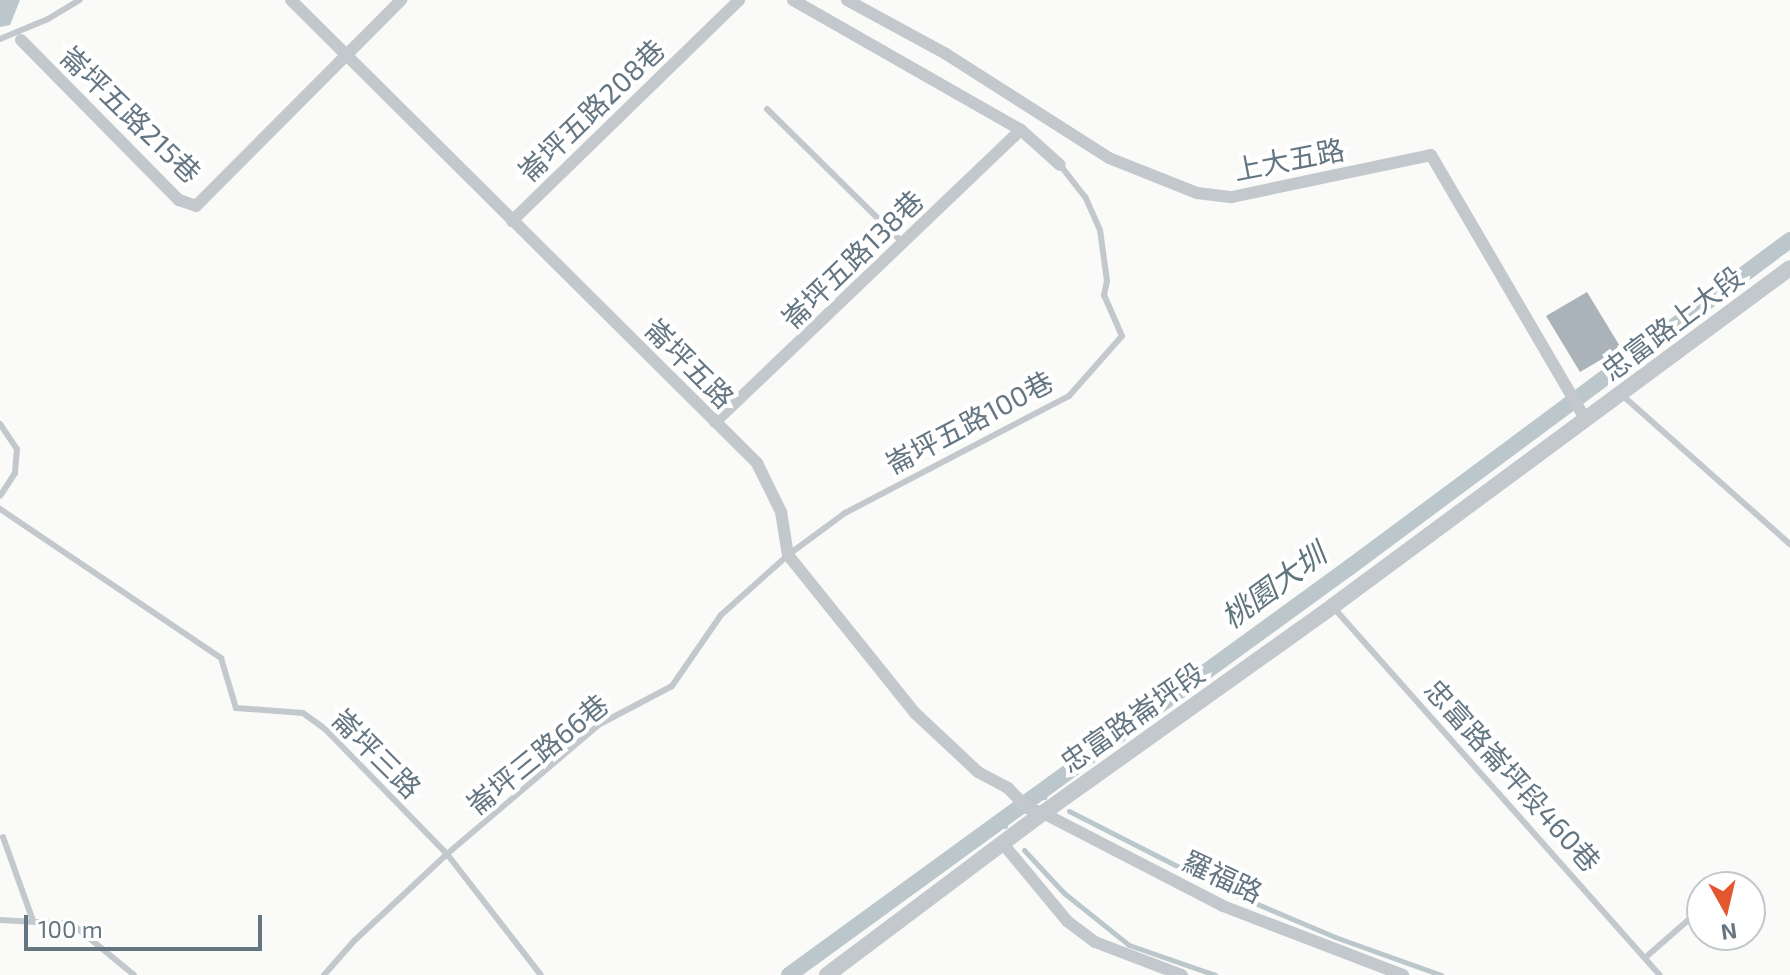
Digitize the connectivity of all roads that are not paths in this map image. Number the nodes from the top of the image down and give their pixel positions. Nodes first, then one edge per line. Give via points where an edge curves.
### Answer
1 (80, 0) edge
2 (291, 0) edge
3 (401, 0) edge
4 (739, 0) edge
5 (793, 0) edge
6 (847, 0) edge
7 (0, 39) edge
8 (21, 40) dead end
9 (344, 55) junction
10 (767, 109) dead end
11 (1021, 130) junction
12 (1060, 165) joint
13 (512, 221) junction
14 (903, 243) junction
15 (1790, 268) edge
16 (1621, 394) junction
17 (1583, 416) junction
18 (715, 422) junction
19 (0, 424) edge
20 (0, 496) edge
21 (0, 509) edge
22 (1790, 544) edge
23 (788, 555) junction
24 (1333, 606) junction
25 (1008, 788) joint
26 (1035, 810) junction
27 (3, 837) dead end
28 (1004, 845) junction
29 (447, 854) junction
30 (0, 920) edge
31 (33, 921) junction
32 (1686, 922) edge
33 (1646, 957) junction
34 (134, 975) edge
35 (324, 975) edge
36 (541, 975) edge
37 (827, 975) edge
38 (1182, 975) edge
39 (1403, 975) edge
40 (1660, 975) edge

1 - 7 lane
2 - 9 street, 崙坪五路
3 - 9 street
4 - 13 street, 崙坪五路208巷
5 - 11 street
6 - 17 street, 上大五路 via 946,54 1109,158 1197,193 1232,197 1431,155
8 - 9 street, 崙坪五路215巷 via 179,200 196,206
9 - 13 street, 崙坪五路
10 - 14 lane
11 - 12 street
11 - 14 street, 崙坪五路138巷
12 - 23 lane, 崙坪五路100巷 via 1085,197 1100,230 1104,295 1122,336 1069,396 845,513
13 - 18 street, 崙坪五路
14 - 18 street, 崙坪五路138巷
15 - 16 street, 忠富路上大段
16 - 17 street, 忠富路上大段
16 - 22 lane
17 - 24 street, 忠富路崙坪段
18 - 23 street, 崙坪五路 via 757,463 781,512
19 - 20 lane via 17,449 15,473
21 - 29 lane, 崙坪三路 via 221,658 236,708 303,713 326,730
23 - 25 street, 崙坪五路 via 915,713 978,772
23 - 29 lane, 崙坪三路66巷 via 721,615 672,686 600,724
24 - 26 street, 忠富路崙坪段
24 - 33 lane, 忠富路崙坪段460巷
25 - 26 street, 羅福路
26 - 28 street, 忠富路崙坪段
26 - 39 street, 羅福路 via 1223,906
27 - 31 lane
28 - 37 street, 忠富路崙坪段
28 - 38 street via 1067,921 1095,942
29 - 35 lane, 崙坪三路66巷
29 - 36 lane, 崙坪三路
30 - 31 lane
31 - 34 lane via 72,924
32 - 33 lane
33 - 40 lane, 忠富路崙坪段460巷

